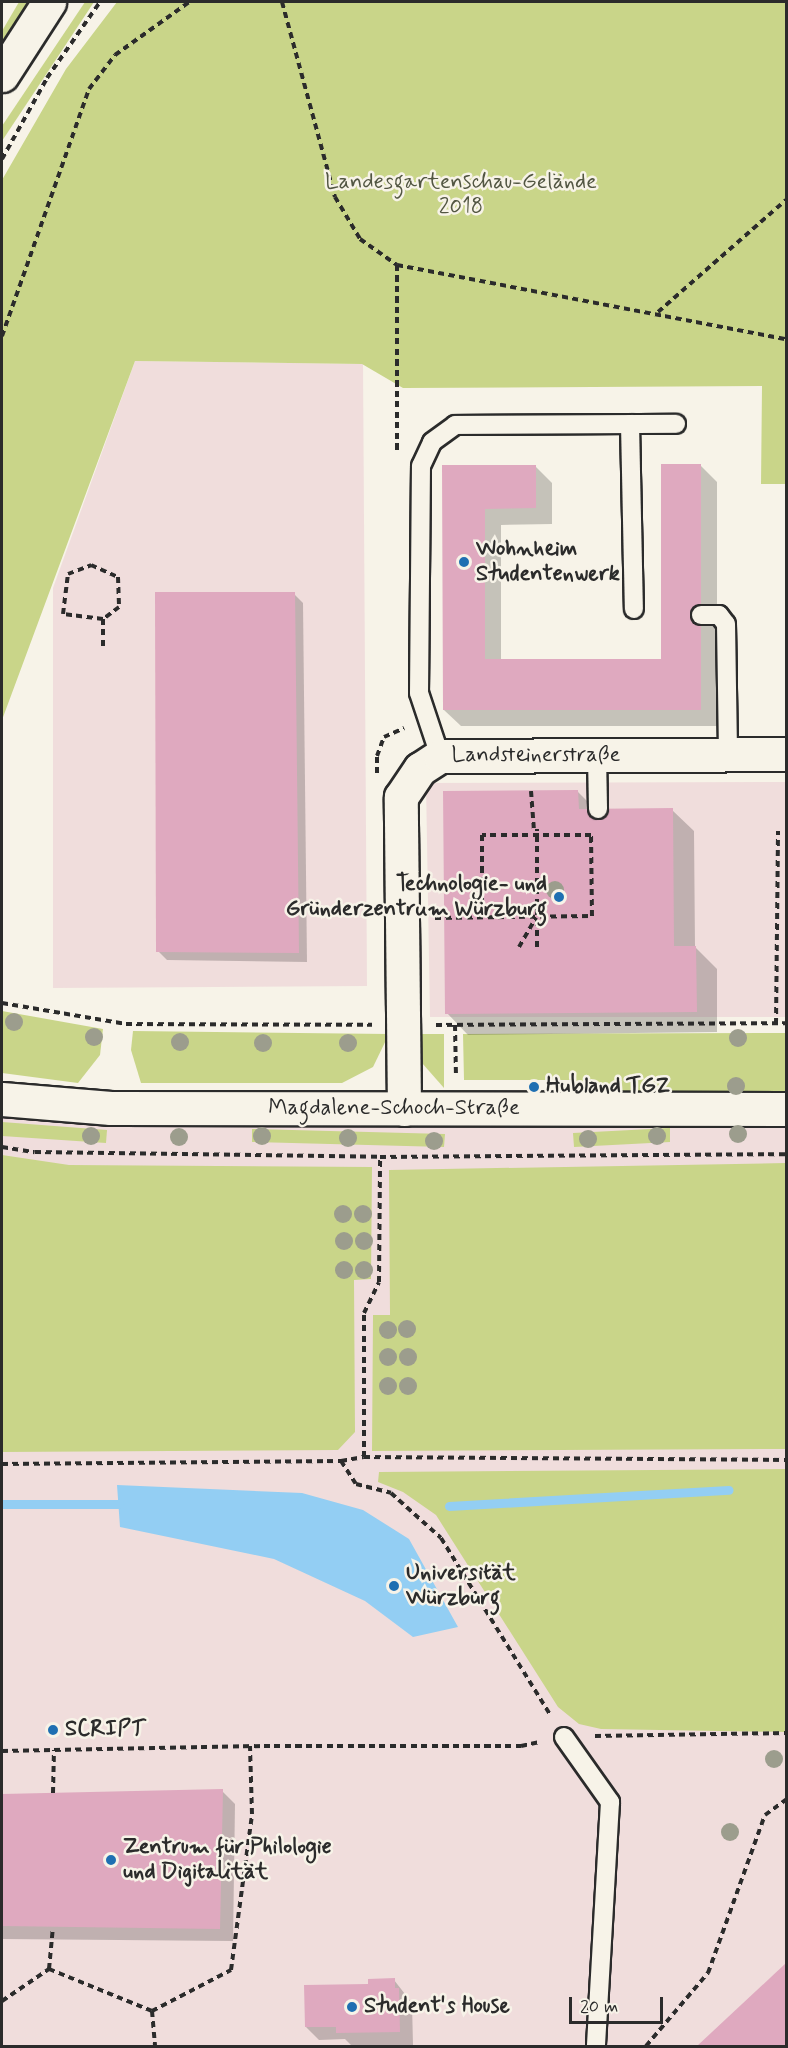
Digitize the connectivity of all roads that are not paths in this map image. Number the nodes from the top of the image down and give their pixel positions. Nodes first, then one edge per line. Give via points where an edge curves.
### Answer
1 (49, 2) edge
2 (2, 75) edge
3 (630, 424) junction
4 (676, 424) dead end
5 (634, 609) dead end
6 (701, 615) dead end
7 (728, 753) junction
8 (786, 754) edge
9 (440, 756) junction
10 (597, 756) junction
11 (598, 809) dead end
12 (2, 1099) edge
13 (404, 1109) junction
14 (786, 1109) edge
15 (564, 1737) road end
16 (596, 2046) edge

1 - 2 street
3 - 4 lane
3 - 5 lane
3 - 9 lane via 455,425 432,442 421,466 419,693
6 - 7 lane via 719,615 726,624
7 - 8 street, Landsteinerstraße
7 - 10 street, Landsteinerstraße
9 - 10 street, Landsteinerstraße
9 - 13 street, Landsteinerstraße via 420,769 401,797
10 - 11 lane
12 - 13 street, Magdalene-Schoch-Straße via 111,1108
13 - 14 street, Magdalene-Schoch-Straße
15 - 16 lane via 610,1802

